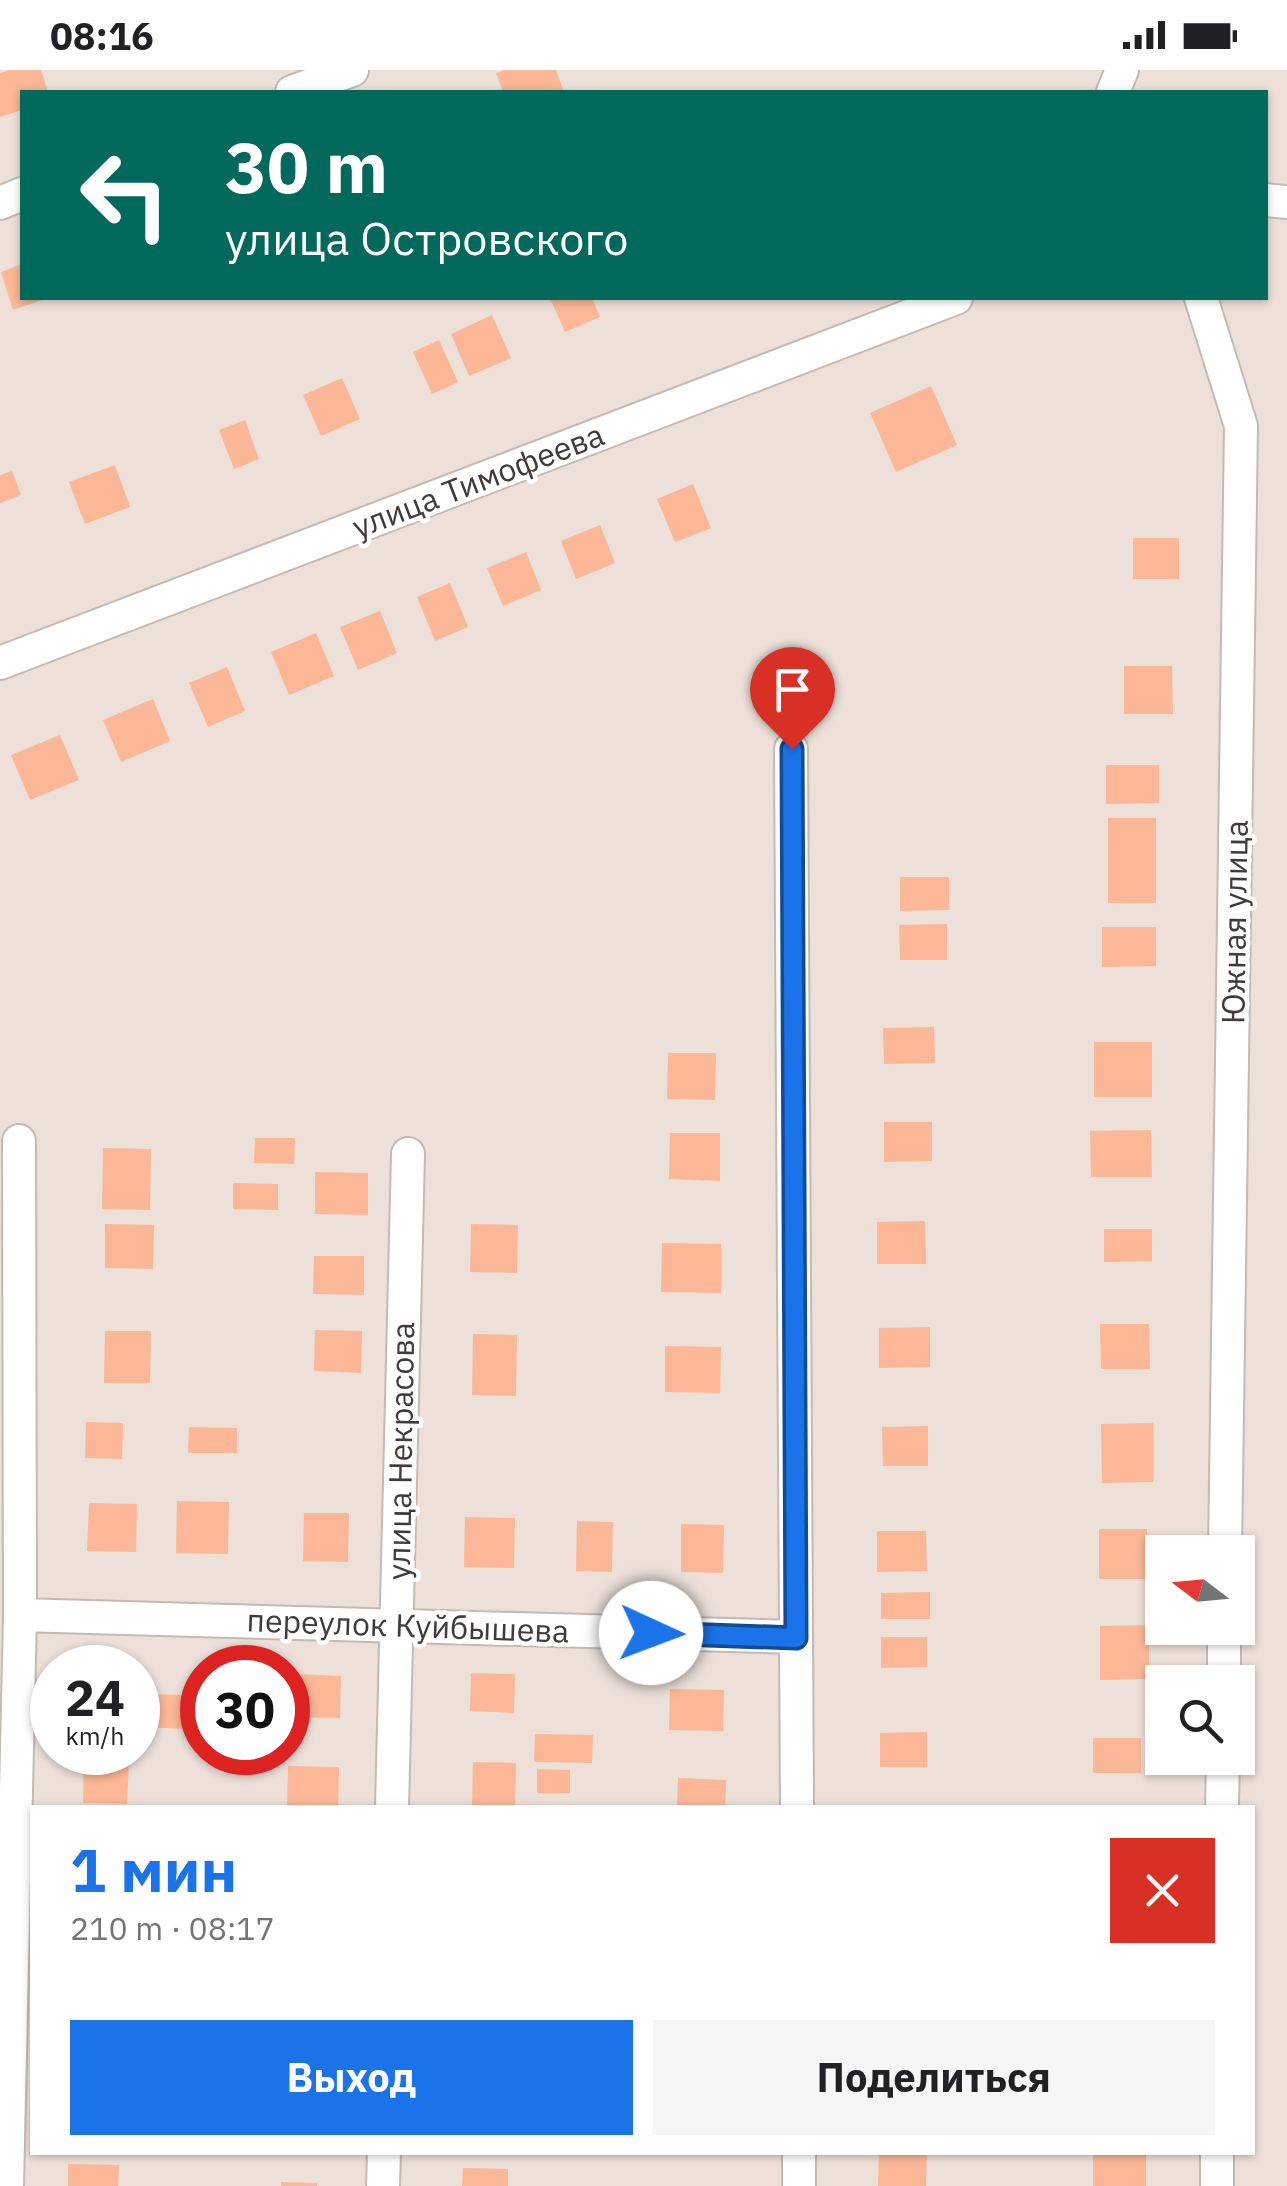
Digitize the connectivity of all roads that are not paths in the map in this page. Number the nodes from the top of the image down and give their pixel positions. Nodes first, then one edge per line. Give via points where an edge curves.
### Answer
1 (352, 70) edge
2 (297, 90) edge
3 (951, 300) edge
4 (1202, 300) edge
5 (0, 664) edge
6 (792, 749) dead end
7 (19, 1141) dead end
8 (408, 1154) dead end
9 (1226, 1535) edge
10 (20, 1615) junction
11 (396, 1624) junction
12 (796, 1638) junction
13 (1223, 1775) edge
14 (392, 1805) edge
15 (797, 1805) edge
16 (1222, 1805) edge
17 (384, 2155) edge
18 (799, 2155) edge
19 (1218, 2155) edge
20 (7, 2186) edge
21 (383, 2186) edge
22 (799, 2186) edge
23 (1217, 2186) edge

1 - 2 street
3 - 5 street, улица Тимофеева
4 - 9 street, Южная улица via 1241,426
6 - 12 street
7 - 10 street
8 - 11 street, улица Некрасова
10 - 11 street, переулок Куйбышева
10 - 20 street
11 - 12 street, переулок Куйбышева
11 - 14 street, улица Некрасова
12 - 15 street
13 - 16 street
17 - 21 street
18 - 22 street
19 - 23 street

